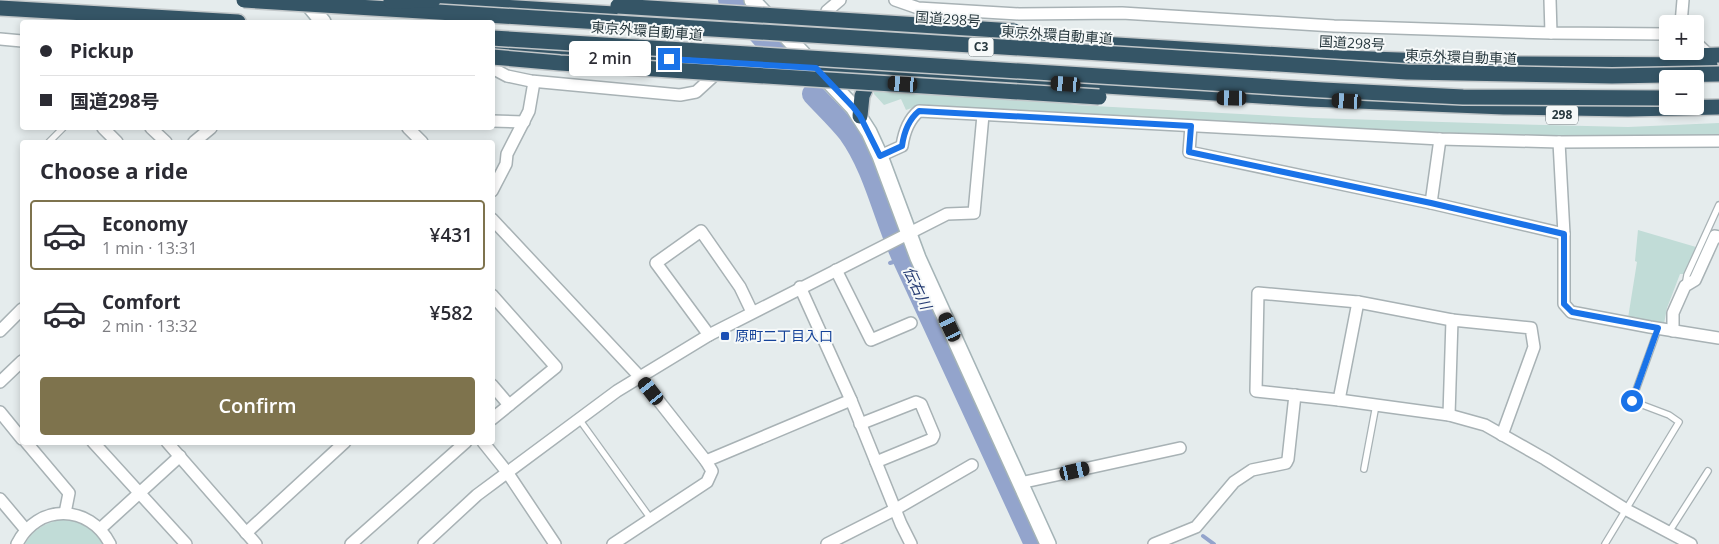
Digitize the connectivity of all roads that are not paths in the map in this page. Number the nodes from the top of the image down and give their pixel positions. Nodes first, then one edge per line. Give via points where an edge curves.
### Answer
1 (244, 0) edge
2 (394, 0) edge
3 (433, 0) edge
4 (452, 0) edge
5 (662, 0) edge
6 (752, 0) edge
7 (840, 0) edge
8 (895, 0) edge
9 (1550, 0) edge
10 (1683, 0) edge
11 (297, 1) edge
12 (0, 8) edge
13 (50, 11) junction
14 (1682, 15) edge
15 (0, 16) edge
16 (675, 18) junction
17 (67, 20) edge
18 (119, 20) edge
19 (204, 20) edge
20 (321, 20) edge
21 (774, 24) junction
22 (821, 27) junction
23 (1551, 33) junction
24 (1659, 34) edge
25 (495, 38) edge
26 (0, 40) edge
27 (20, 41) edge
28 (495, 47) edge
29 (1704, 51) edge
30 (495, 57) edge
31 (1314, 57) junction
32 (1714, 62) edge
33 (727, 63) junction
34 (816, 68) junction
35 (495, 70) edge
36 (873, 72) junction
37 (534, 82) junction
38 (1719, 97) edge
39 (1659, 98) edge
40 (1704, 98) edge
41 (1309, 100) junction
42 (1405, 104) junction
43 (1719, 107) edge
44 (983, 115) junction
45 (860, 116) junction
46 (1719, 116) edge
47 (495, 121) edge
48 (524, 122) junction
49 (1191, 126) junction
50 (61, 130) edge
51 (105, 130) edge
52 (153, 130) edge
53 (209, 130) edge
54 (410, 130) edge
55 (1440, 139) junction
56 (51, 140) edge
57 (115, 140) edge
58 (164, 140) edge
59 (196, 140) edge
60 (420, 140) edge
61 (1719, 141) edge
62 (1559, 142) junction
63 (880, 156) junction
64 (495, 184) edge
65 (1431, 203) junction
66 (1719, 205) edge
67 (495, 224) edge
68 (1718, 233) edge
69 (1564, 234) junction
70 (905, 236) junction
71 (836, 270) junction
72 (1685, 286) junction
73 (800, 287) junction
74 (495, 298) edge
75 (1358, 302) junction
76 (20, 311) edge
77 (752, 312) junction
78 (1452, 320) junction
79 (911, 323) dead end
80 (1658, 328) junction
81 (0, 331) edge
82 (1673, 331) junction
83 (708, 335) junction
84 (1719, 338) edge
85 (20, 366) edge
86 (640, 377) junction
87 (0, 382) edge
88 (495, 388) edge
89 (1295, 395) junction
90 (851, 400) junction
91 (1339, 400) junction
92 (509, 404) junction
93 (1376, 405) junction
94 (0, 412) edge
95 (1449, 415) junction
96 (495, 416) edge
97 (579, 419) junction
98 (860, 424) junction
99 (1502, 435) junction
100 (20, 437) edge
101 (29, 445) edge
102 (97, 445) edge
103 (170, 445) edge
104 (342, 445) edge
105 (463, 445) edge
106 (485, 445) edge
107 (1180, 448) dead end
108 (180, 456) junction
109 (706, 461) junction
110 (876, 462) junction
111 (972, 465) dead end
112 (1364, 469) dead end
113 (1708, 471) dead end
114 (507, 472) junction
115 (1020, 483) junction
116 (140, 492) junction
117 (0, 499) edge
118 (896, 509) junction
119 (1625, 510) junction
120 (65, 514) junction
121 (650, 519) junction
122 (100, 529) junction
123 (26, 530) junction
124 (1669, 532) junction
125 (246, 533) junction
126 (17, 544) edge
127 (110, 544) edge
128 (186, 544) edge
129 (256, 544) edge
130 (351, 544) edge
131 (424, 544) edge
132 (555, 544) edge
133 (613, 544) edge
134 (827, 544) edge
135 (911, 544) edge
136 (1048, 544) edge
137 (1154, 544) edge
138 (1605, 544) edge
139 (1691, 544) edge

1 - 11 highway, 東京外環自動車道 / C3, bridge
2 - 16 highway, 国道298号
3 - 11 highway, bridge
4 - 31 highway, bridge via 618,6 1173,40
5 - 16 street
6 - 21 street
7 - 22 street via 827,11
8 - 23 street via 918,8 1018,14 1122,13 1334,26
9 - 23 street
10 - 14 street
11 - 20 street
11 - 32 highway, 東京外環自動車道 / C3, bridge via 961,46 1407,72 1584,76
12 - 13 highway
13 - 18 highway
13 - 19 highway
15 - 17 highway
16 - 21 highway, 国道298号
21 - 22 highway, 国道298号
21 - 34 street
22 - 31 highway, 国道298号
23 - 24 street
25 - 39 highway, 東京外環自動車道 / C3, bridge via 1323,90 1463,97
26 - 27 street
28 - 33 highway, 298
29 - 32 street
30 - 41 highway, bridge via 1099,97
31 - 32 highway, 国道298号 via 1531,65
33 - 34 highway, 298
33 - 37 street via 696,92 680,96
34 - 36 highway, 298
34 - 45 street
35 - 37 street
36 - 41 highway, 298
36 - 45 highway via 862,96
37 - 48 street
38 - 40 highway
41 - 42 highway, 298
42 - 43 highway, 298 via 1552,108
42 - 46 highway, 298 via 1524,114 1628,118
44 - 49 street
44 - 63 street via 919,111 911,118 902,146
44 - 70 street via 974,213 947,214
45 - 63 street
47 - 48 street
48 - 64 street
49 - 55 street
49 - 65 street via 1189,152
50 - 56 lane
51 - 57 street
52 - 58 street
53 - 59 street
54 - 60 street
55 - 62 street
55 - 65 street
61 - 62 street
62 - 69 street
63 - 70 street
65 - 69 street
66 - 72 lane
67 - 86 street
68 - 72 street via 1695,280
69 - 80 street via 1564,304 1572,312
70 - 71 street
70 - 115 street
71 - 73 street
71 - 79 street via 871,340
72 - 82 street via 1673,313
73 - 77 street
73 - 90 street
74 - 92 street via 556,367
75 - 78 street
75 - 89 street via 1258,293 1256,391
75 - 91 street
76 - 81 street
77 - 83 street
77 - 83 street via 740,286 701,231 656,263
78 - 95 street
78 - 99 street via 1532,328 1534,347
80 - 82 street
80 - 119 lane via 1632,401 1679,422
82 - 84 street
83 - 86 street
85 - 87 street
86 - 97 street
86 - 109 street
88 - 92 street
89 - 91 street
89 - 137 street via 1286,463 1252,470 1234,482 1196,527
90 - 98 street
90 - 109 street
91 - 93 street
92 - 96 street
93 - 95 street
93 - 112 lane
94 - 100 street
95 - 99 street via 1485,425
97 - 114 street
97 - 121 lane
98 - 110 street
98 - 110 street via 916,402 921,404 934,435 932,439
99 - 119 street
101 - 120 street via 69,493
102 - 116 street
103 - 108 street
104 - 125 street
105 - 130 street
106 - 114 street
107 - 115 street
108 - 116 street
108 - 125 street
109 - 121 street via 712,471 707,482
110 - 118 street
111 - 118 street
113 - 124 lane
114 - 131 street
114 - 132 street
115 - 136 street
116 - 122 street
116 - 128 street
117 - 123 street
118 - 134 street
118 - 135 street
119 - 124 street
119 - 138 lane
120 - 122 street via 84,518
120 - 123 street via 44,518
121 - 133 street
122 - 127 street
123 - 126 street
124 - 139 street
125 - 129 street

